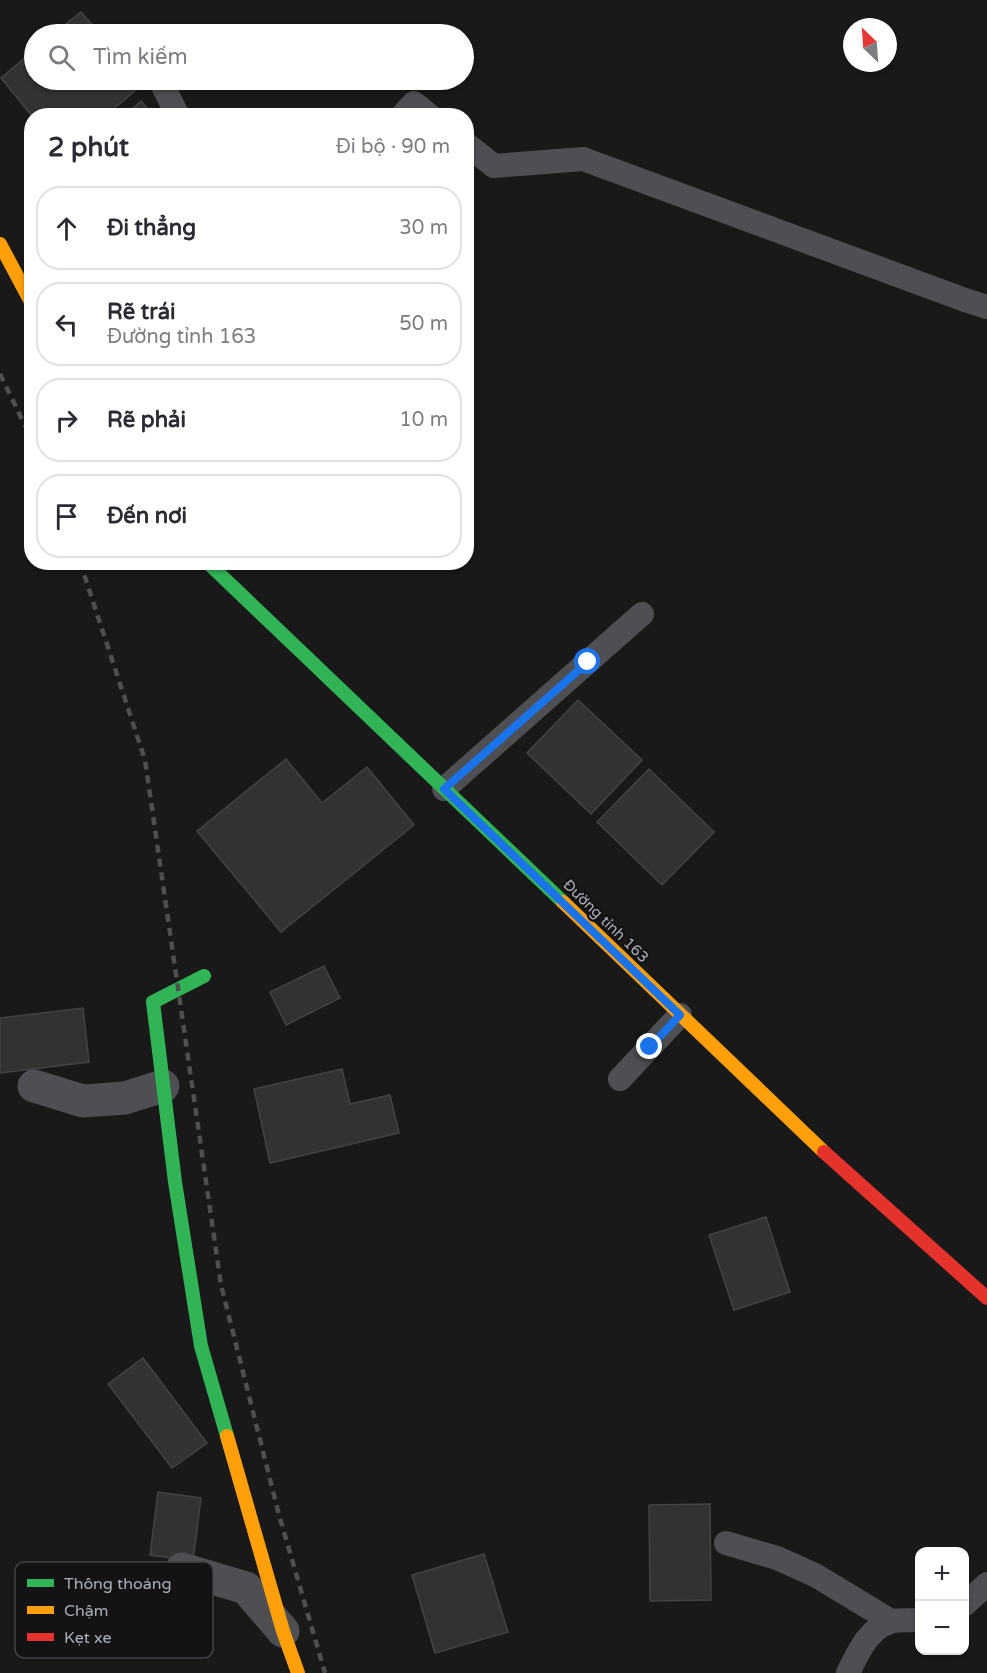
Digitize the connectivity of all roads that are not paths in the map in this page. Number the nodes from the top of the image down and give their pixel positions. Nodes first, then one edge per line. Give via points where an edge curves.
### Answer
1 (165, 90) edge
2 (174, 108) edge
3 (474, 150) edge
4 (0, 244) edge
5 (24, 289) edge
6 (987, 307) edge
7 (215, 570) edge
8 (642, 614) dead end
9 (444, 789) junction
10 (204, 976) dead end
11 (680, 1015) junction
12 (620, 1079) dead end
13 (34, 1086) dead end
14 (163, 1086) junction
15 (987, 1298) edge
16 (726, 1543) dead end
17 (213, 1578) edge
18 (987, 1584) edge
19 (968, 1601) edge
20 (915, 1620) edge
21 (891, 1622) junction
22 (283, 1631) junction
23 (298, 1673) edge
24 (848, 1673) edge

1 - 2 lane
3 - 6 lane via 494,166 583,159
4 - 5 main road
7 - 9 main road, Đường tỉnh 163
8 - 9 lane
9 - 11 main road, Đường tỉnh 163
10 - 14 main road via 153,1002
11 - 12 lane
11 - 15 main road, Đường tỉnh 163 via 810,1139
13 - 14 street via 83,1101 125,1098
14 - 22 main road via 201,1346
16 - 21 lane via 777,1558 815,1575
17 - 22 street via 246,1588
18 - 19 lane
20 - 21 lane
21 - 24 lane via 872,1632
22 - 23 main road

